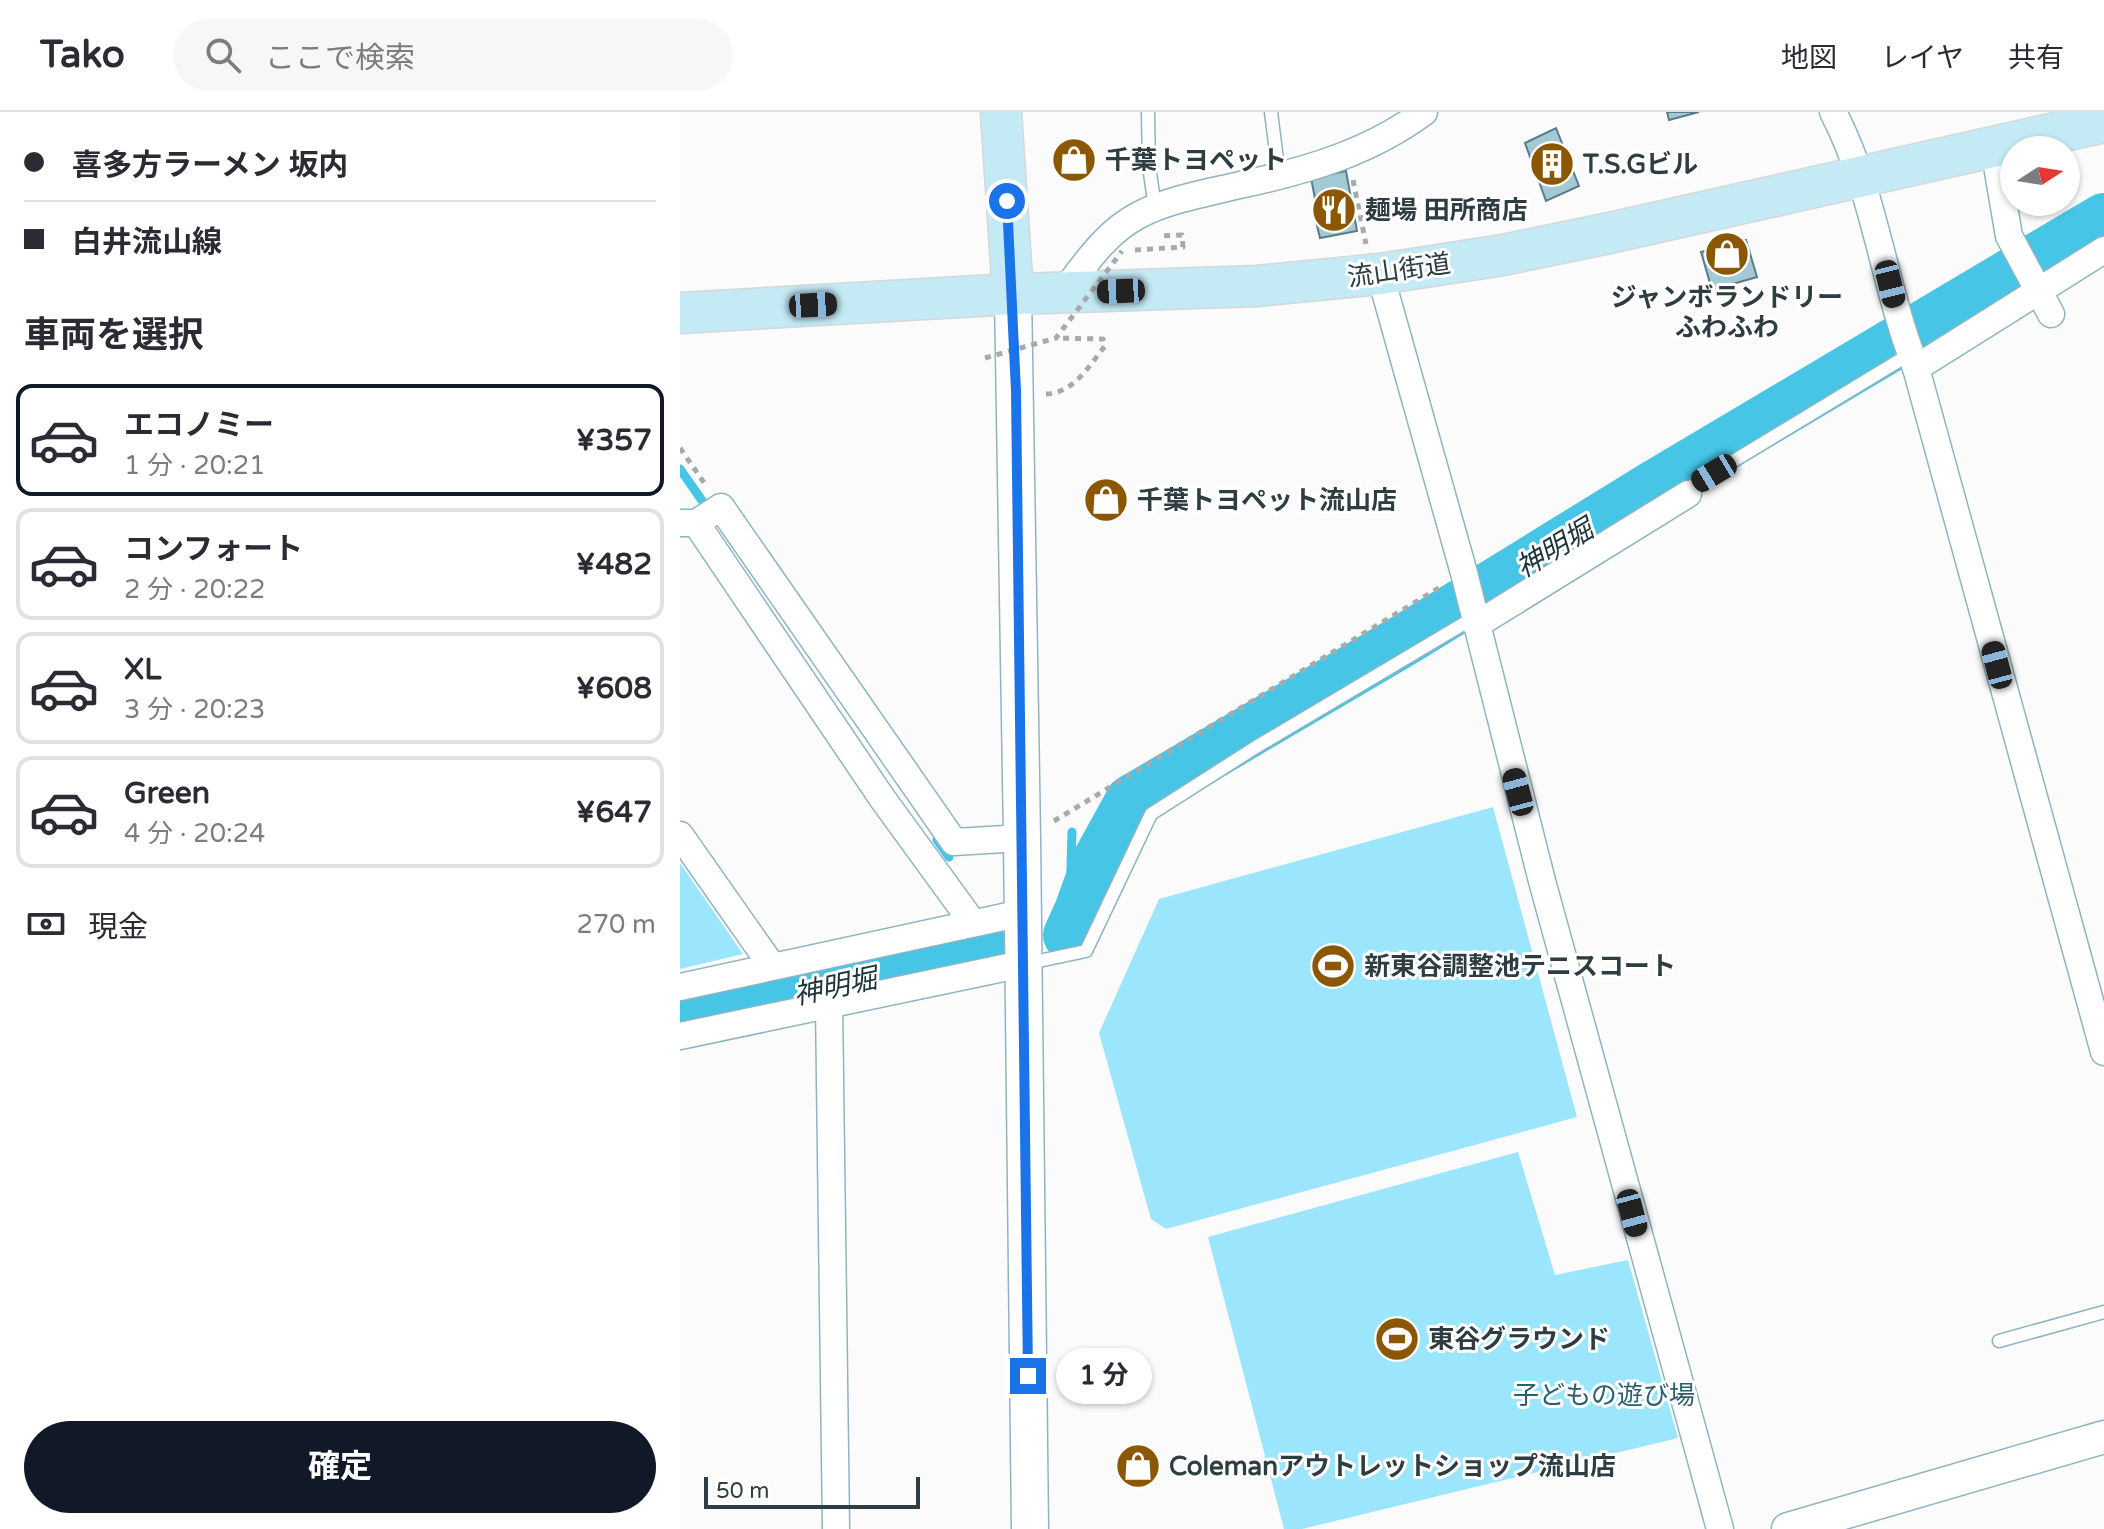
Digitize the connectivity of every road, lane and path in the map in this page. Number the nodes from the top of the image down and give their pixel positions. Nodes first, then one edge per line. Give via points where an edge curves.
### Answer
1 (1001, 112) edge
2 (1148, 112) edge
3 (1271, 112) edge
4 (1424, 112) edge
5 (1833, 112) edge
6 (2104, 122) edge
7 (1994, 148) junction
8 (1349, 155) junction
9 (1279, 177) junction
10 (1860, 178) junction
11 (1155, 208) junction
12 (1150, 237) dead end
13 (2104, 250) edge
14 (1376, 275) junction
15 (1063, 293) junction
16 (1013, 294) junction
17 (2040, 294) junction
18 (680, 313) edge
19 (1056, 338) junction
20 (985, 358) dead end
21 (1913, 361) junction
22 (1045, 395) dead end
23 (680, 448) edge
24 (1688, 494) joint
25 (721, 507) junction
26 (688, 523) edge
27 (1464, 573) junction
28 (1475, 618) junction
29 (1037, 830) junction
30 (680, 835) edge
31 (1022, 913) junction
32 (973, 923) junction
33 (1022, 964) junction
34 (772, 966) junction
35 (680, 987) edge
36 (829, 1003) junction
37 (680, 1036) edge
38 (2104, 1052) edge
39 (2104, 1312) edge
40 (1999, 1341) dead end
41 (2104, 1437) edge
42 (836, 1529) edge
43 (1030, 1529) edge
44 (1720, 1529) edge
45 (1788, 1529) edge

1 - 16 main road
2 - 11 lane
3 - 9 lane
4 - 8 street
5 - 10 street
6 - 7 main road, 流山街道
7 - 10 main road, 流山街道
7 - 17 street via 2009,236
8 - 9 street
8 - 14 path
9 - 11 street
10 - 14 main road, 流山街道 via 1503,255
10 - 21 street
11 - 15 street via 1129,221 1095,250
12 - 19 path, bridge via 1182,235 1183,247 1122,251
13 - 17 street
14 - 15 main road, 流山街道 via 1257,286
14 - 27 street
15 - 16 main road, 流山街道
16 - 18 main road, 流山街道
16 - 29 main road
17 - 21 street
19 - 20 path, bridge
19 - 22 path via 1103,339 1105,346 1074,384
21 - 24 lane via 1689,488
21 - 38 street
23 - 25 path
24 - 28 street
25 - 26 street
25 - 29 street via 954,842
26 - 32 street
27 - 28 street
27 - 29 path
28 - 33 lane via 1151,814 1086,951
28 - 44 street
29 - 31 main road
30 - 34 street
31 - 32 street
31 - 33 main road
32 - 34 street
33 - 36 street
33 - 43 main road
34 - 35 street
36 - 37 street
36 - 42 street
39 - 40 lane
41 - 45 street

